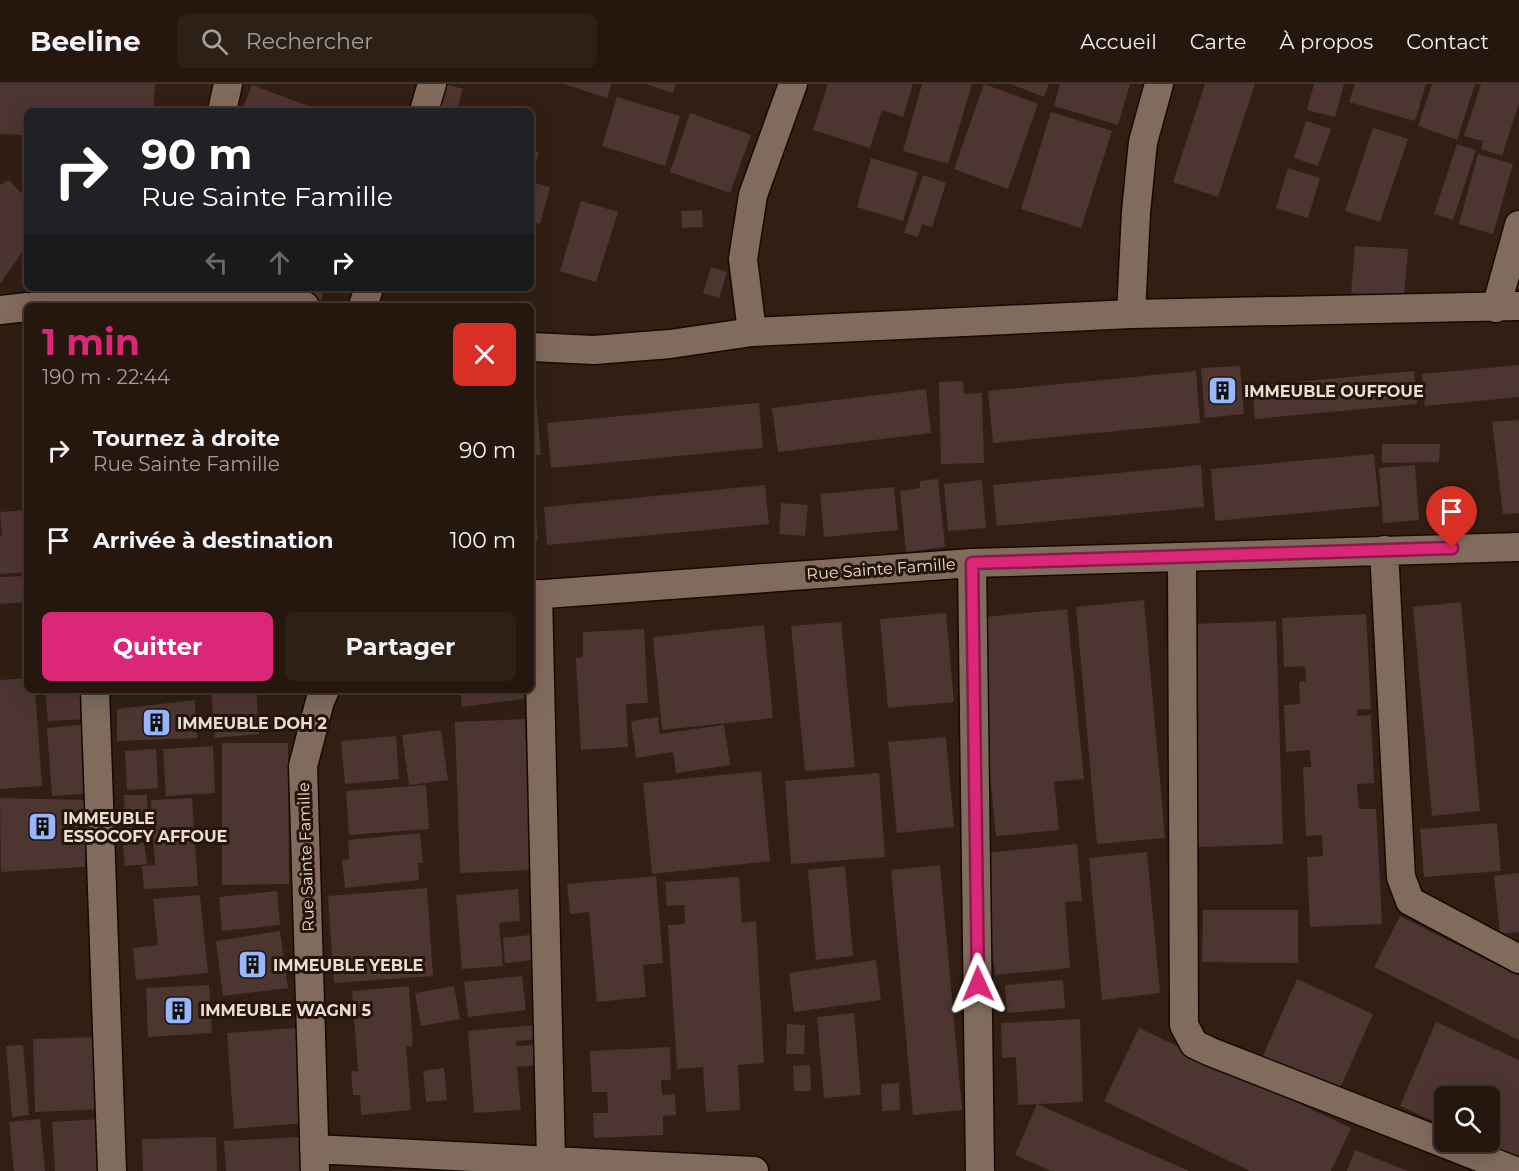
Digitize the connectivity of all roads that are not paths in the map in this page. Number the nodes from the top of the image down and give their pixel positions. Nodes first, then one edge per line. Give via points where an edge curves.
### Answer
1 (228, 84) edge
2 (432, 84) edge
3 (793, 84) edge
4 (1159, 84) edge
5 (223, 108) edge
6 (425, 108) edge
7 (1519, 225) edge
8 (200, 293) edge
9 (86, 303) edge
10 (281, 303) edge
11 (24, 307) edge
12 (1507, 307) edge
13 (0, 310) edge
14 (1131, 314) junction
15 (752, 332) junction
16 (534, 347) edge
17 (1519, 547) edge
18 (1384, 550) junction
19 (1182, 557) junction
20 (972, 563) junction
21 (534, 594) edge
22 (95, 693) edge
23 (324, 693) edge
24 (1519, 959) edge
25 (315, 1160) edge
26 (551, 1160) junction
27 (112, 1171) edge
28 (754, 1171) edge
29 (980, 1171) edge
30 (1515, 1171) edge

1 - 5 street
2 - 6 street
3 - 15 street via 753,195 743,259
4 - 14 street via 1143,142
7 - 12 street
8 - 9 street
8 - 10 street
11 - 13 street
12 - 14 street
14 - 15 street
15 - 16 street via 594,351
17 - 18 street, Rue Sainte Famille
18 - 19 street, Rue Sainte Famille
18 - 24 street via 1401,877 1410,901
19 - 20 street, Rue Sainte Famille
19 - 30 street via 1184,1025 1194,1044
20 - 21 street, Rue Sainte Famille
20 - 29 street
21 - 26 street
22 - 27 street
23 - 25 street, Rue Sainte Famille via 303,766
25 - 26 street
26 - 28 street

